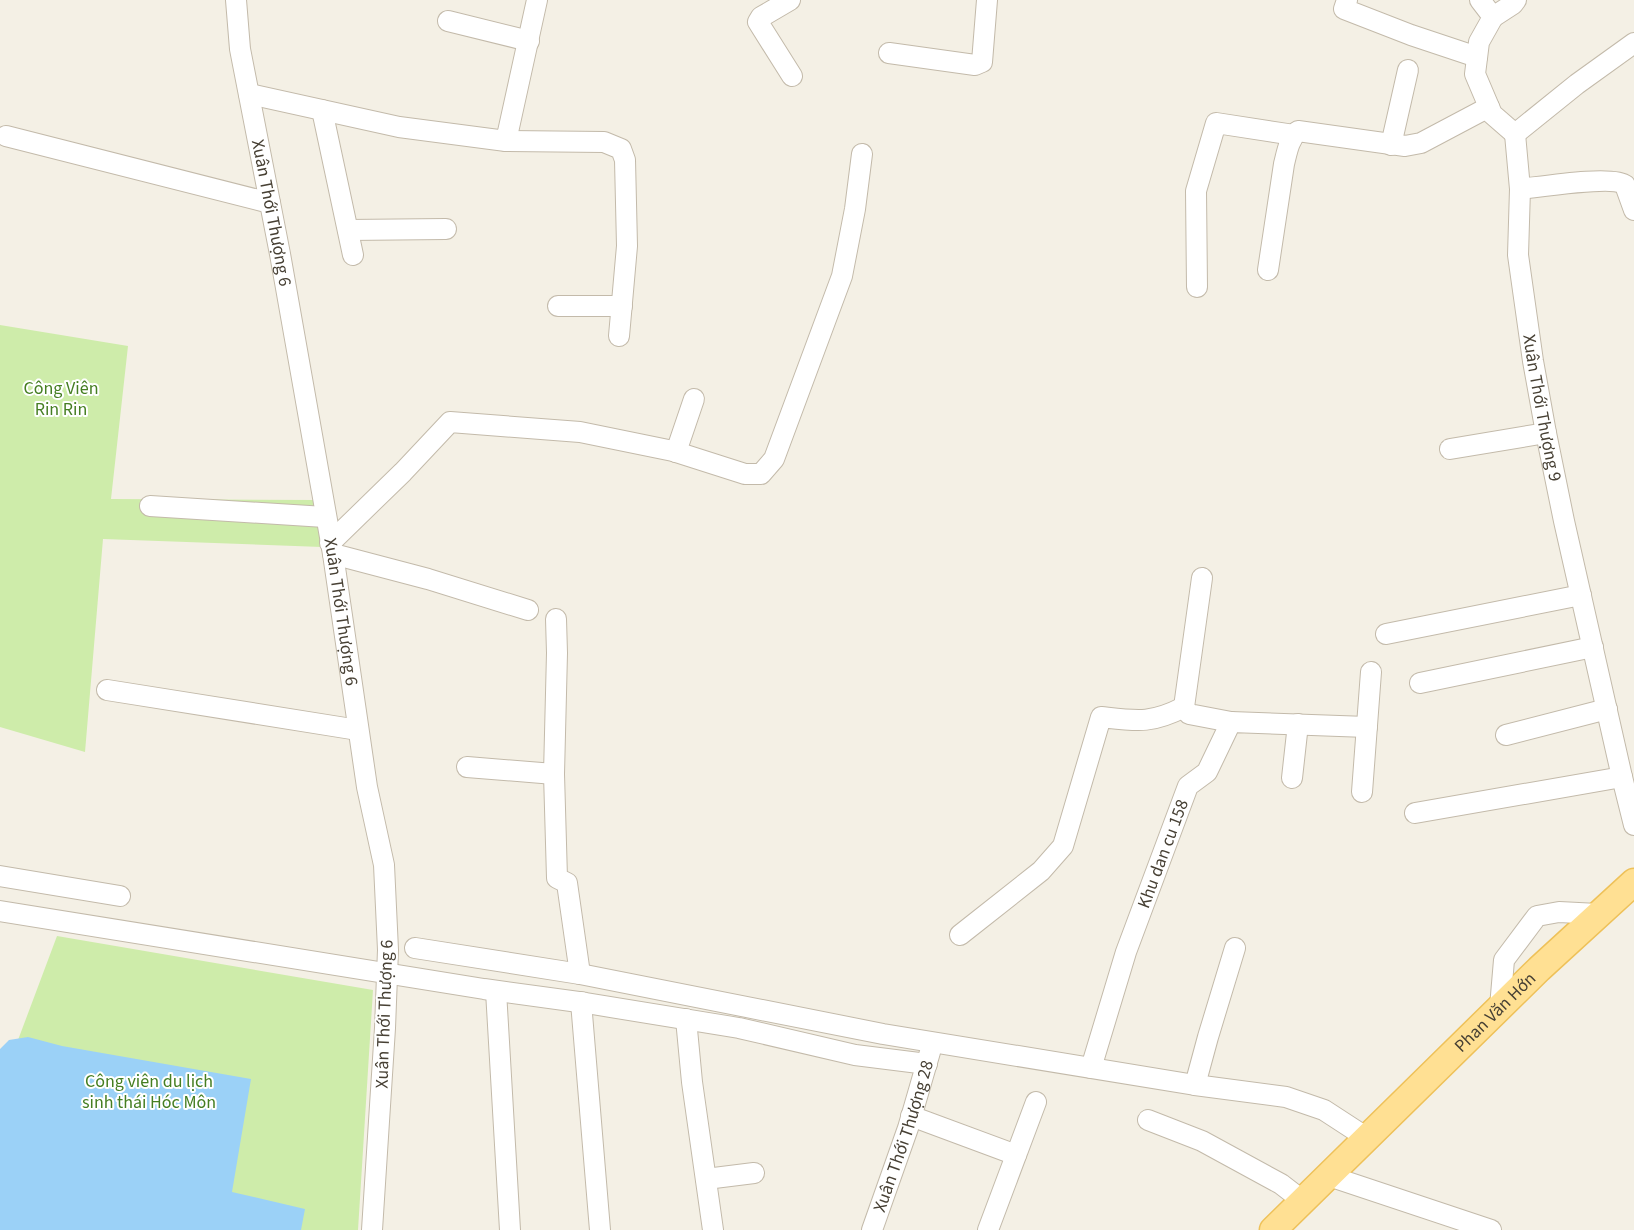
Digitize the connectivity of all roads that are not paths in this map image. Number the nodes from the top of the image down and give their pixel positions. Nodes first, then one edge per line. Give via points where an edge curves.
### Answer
1 (236, 0) edge
2 (537, 0) edge
3 (790, 0) edge
4 (987, 0) edge
5 (1347, 0) edge
6 (1480, 0) edge
7 (1516, 0) edge
8 (1493, 17) junction
9 (448, 21) dead end
10 (529, 41) junction
11 (1634, 43) edge
12 (889, 53) dead end
13 (1477, 57) junction
14 (1408, 70) dead end
15 (792, 76) dead end
16 (249, 94) junction
17 (1489, 107) junction
18 (322, 110) junction
19 (1515, 134) junction
20 (1294, 135) junction
21 (6, 136) dead end
22 (506, 141) junction
23 (1391, 145) junction
24 (862, 154) dead end
25 (1520, 189) junction
26 (270, 203) junction
27 (1634, 210) edge
28 (446, 229) dead end
29 (348, 230) junction
30 (353, 255) dead end
31 (1268, 270) dead end
32 (1197, 286) dead end
33 (558, 306) dead end
34 (622, 306) junction
35 (619, 336) dead end
36 (694, 399) dead end
37 (1546, 433) junction
38 (1450, 449) dead end
39 (676, 452) junction
40 (150, 506) dead end
41 (325, 517) junction
42 (332, 548) junction
43 (1202, 578) dead end
44 (1580, 595) junction
45 (528, 610) dead end
46 (556, 620) dead end
47 (1386, 634) dead end
48 (1593, 647) junction
49 (1372, 672) dead end
50 (1420, 683) dead end
51 (107, 690) dead end
52 (1184, 707) junction
53 (1607, 709) junction
54 (1230, 722) junction
55 (1298, 724) junction
56 (1367, 727) junction
57 (358, 730) junction
58 (1506, 735) dead end
59 (468, 767) dead end
60 (554, 774) junction
61 (1292, 778) dead end
62 (1622, 778) junction
63 (1362, 792) dead end
64 (1415, 813) dead end
65 (1634, 825) edge
66 (0, 876) edge
67 (1634, 882) edge
68 (120, 896) dead end
69 (0, 911) edge
70 (1598, 914) junction
71 (960, 935) dead end
72 (415, 948) dead end
73 (1235, 948) dead end
74 (386, 973) junction
75 (580, 974) junction
76 (608, 979) junction
77 (496, 991) junction
78 (581, 1002) junction
79 (605, 1006) junction
80 (1500, 1007) junction
81 (686, 1019) junction
82 (933, 1042) junction
83 (927, 1064) junction
84 (1091, 1068) junction
85 (1195, 1085) junction
86 (1036, 1102) dead end
87 (912, 1116) junction
88 (1148, 1120) dead end
89 (1016, 1154) junction
90 (1349, 1156) junction
91 (754, 1173) dead end
92 (706, 1179) junction
93 (1303, 1201) junction
94 (1454, 1225) edge
95 (372, 1230) edge
96 (510, 1230) edge
97 (600, 1230) edge
98 (713, 1230) edge
99 (872, 1230) edge
100 (988, 1230) edge
101 (1273, 1230) edge
102 (1491, 1230) edge

1 - 16 street, Xuân Thới Thượng 6 via 240,49
2 - 10 street
3 - 15 street via 758,22
4 - 12 street via 980,64
5 - 13 street via 1344,9
6 - 8 street
7 - 8 street
8 - 13 street via 1479,42
9 - 10 street
10 - 22 street
11 - 19 street
13 - 17 street via 1475,74
14 - 23 street
16 - 18 street
16 - 26 street, Xuân Thới Thượng 6
17 - 19 street via 1492,114
17 - 23 street via 1421,143
18 - 22 street via 399,127
18 - 29 street
19 - 25 street, Xuân Thới Thượng 9
20 - 23 street via 1304,130
20 - 31 street via 1284,164
20 - 32 street via 1216,123 1196,191
21 - 26 street
22 - 34 street via 604,142 621,150 625,160 628,246
24 - 39 street via 842,276 774,459 760,474 745,474
25 - 27 street via 1601,180 1622,182
25 - 37 street, Xuân Thới Thượng 9 via 1518,255
26 - 41 street, Xuân Thới Thượng 6
28 - 29 street
29 - 30 street
33 - 34 street
34 - 35 street
36 - 39 street
37 - 38 street
37 - 44 street, Xuân Thới Thượng 9
39 - 42 street via 580,432 450,422
40 - 41 street
41 - 42 street, Xuân Thới Thượng 6
42 - 45 street
42 - 57 street, Xuân Thới Thượng 6
43 - 52 street
44 - 47 street
44 - 48 street, Xuân Thới Thượng 9
46 - 60 street
48 - 50 street
48 - 53 street, Xuân Thới Thượng 9
49 - 56 street
51 - 57 street
52 - 54 street via 1189,714
52 - 71 street via 1144,721 1102,717 1063,846 1041,871
53 - 58 street
53 - 62 street, Xuân Thới Thượng 9
54 - 55 street
54 - 84 street, Khu dan cu 158 via 1207,772 1188,786 1126,952
55 - 56 street
55 - 61 street
56 - 63 street
57 - 74 street, Xuân Thới Thượng 6 via 384,865
59 - 60 street
60 - 75 street via 557,878 567,883
62 - 64 street
62 - 65 street, Xuân Thới Thượng 9
66 - 68 street
67 - 70 main road, Phan Văn Hớn
69 - 74 street
70 - 80 main road, Phan Văn Hớn
70 - 80 street via 1559,912 1537,916 1504,960
72 - 75 street
73 - 85 street
74 - 77 street
74 - 95 street, Xuân Thới Thượng 6
75 - 76 street
76 - 79 street
76 - 82 street
77 - 78 street
77 - 96 street
78 - 79 street
78 - 97 street
79 - 81 street
80 - 90 main road, Phan Văn Hớn
81 - 83 street via 856,1055
81 - 92 street
82 - 83 street, Xuân Thới Thượng 28
82 - 84 street
83 - 87 street, Xuân Thới Thượng 28
84 - 85 street
85 - 90 street via 1286,1097 1324,1110
86 - 89 street
87 - 89 street
87 - 99 street, Xuân Thới Thượng 28
88 - 93 street via 1202,1141 1281,1184
89 - 100 street
90 - 93 main road, Phan Văn Hớn
90 - 94 street
91 - 92 street
92 - 98 street
93 - 101 main road, Phan Văn Hớn
94 - 102 street

